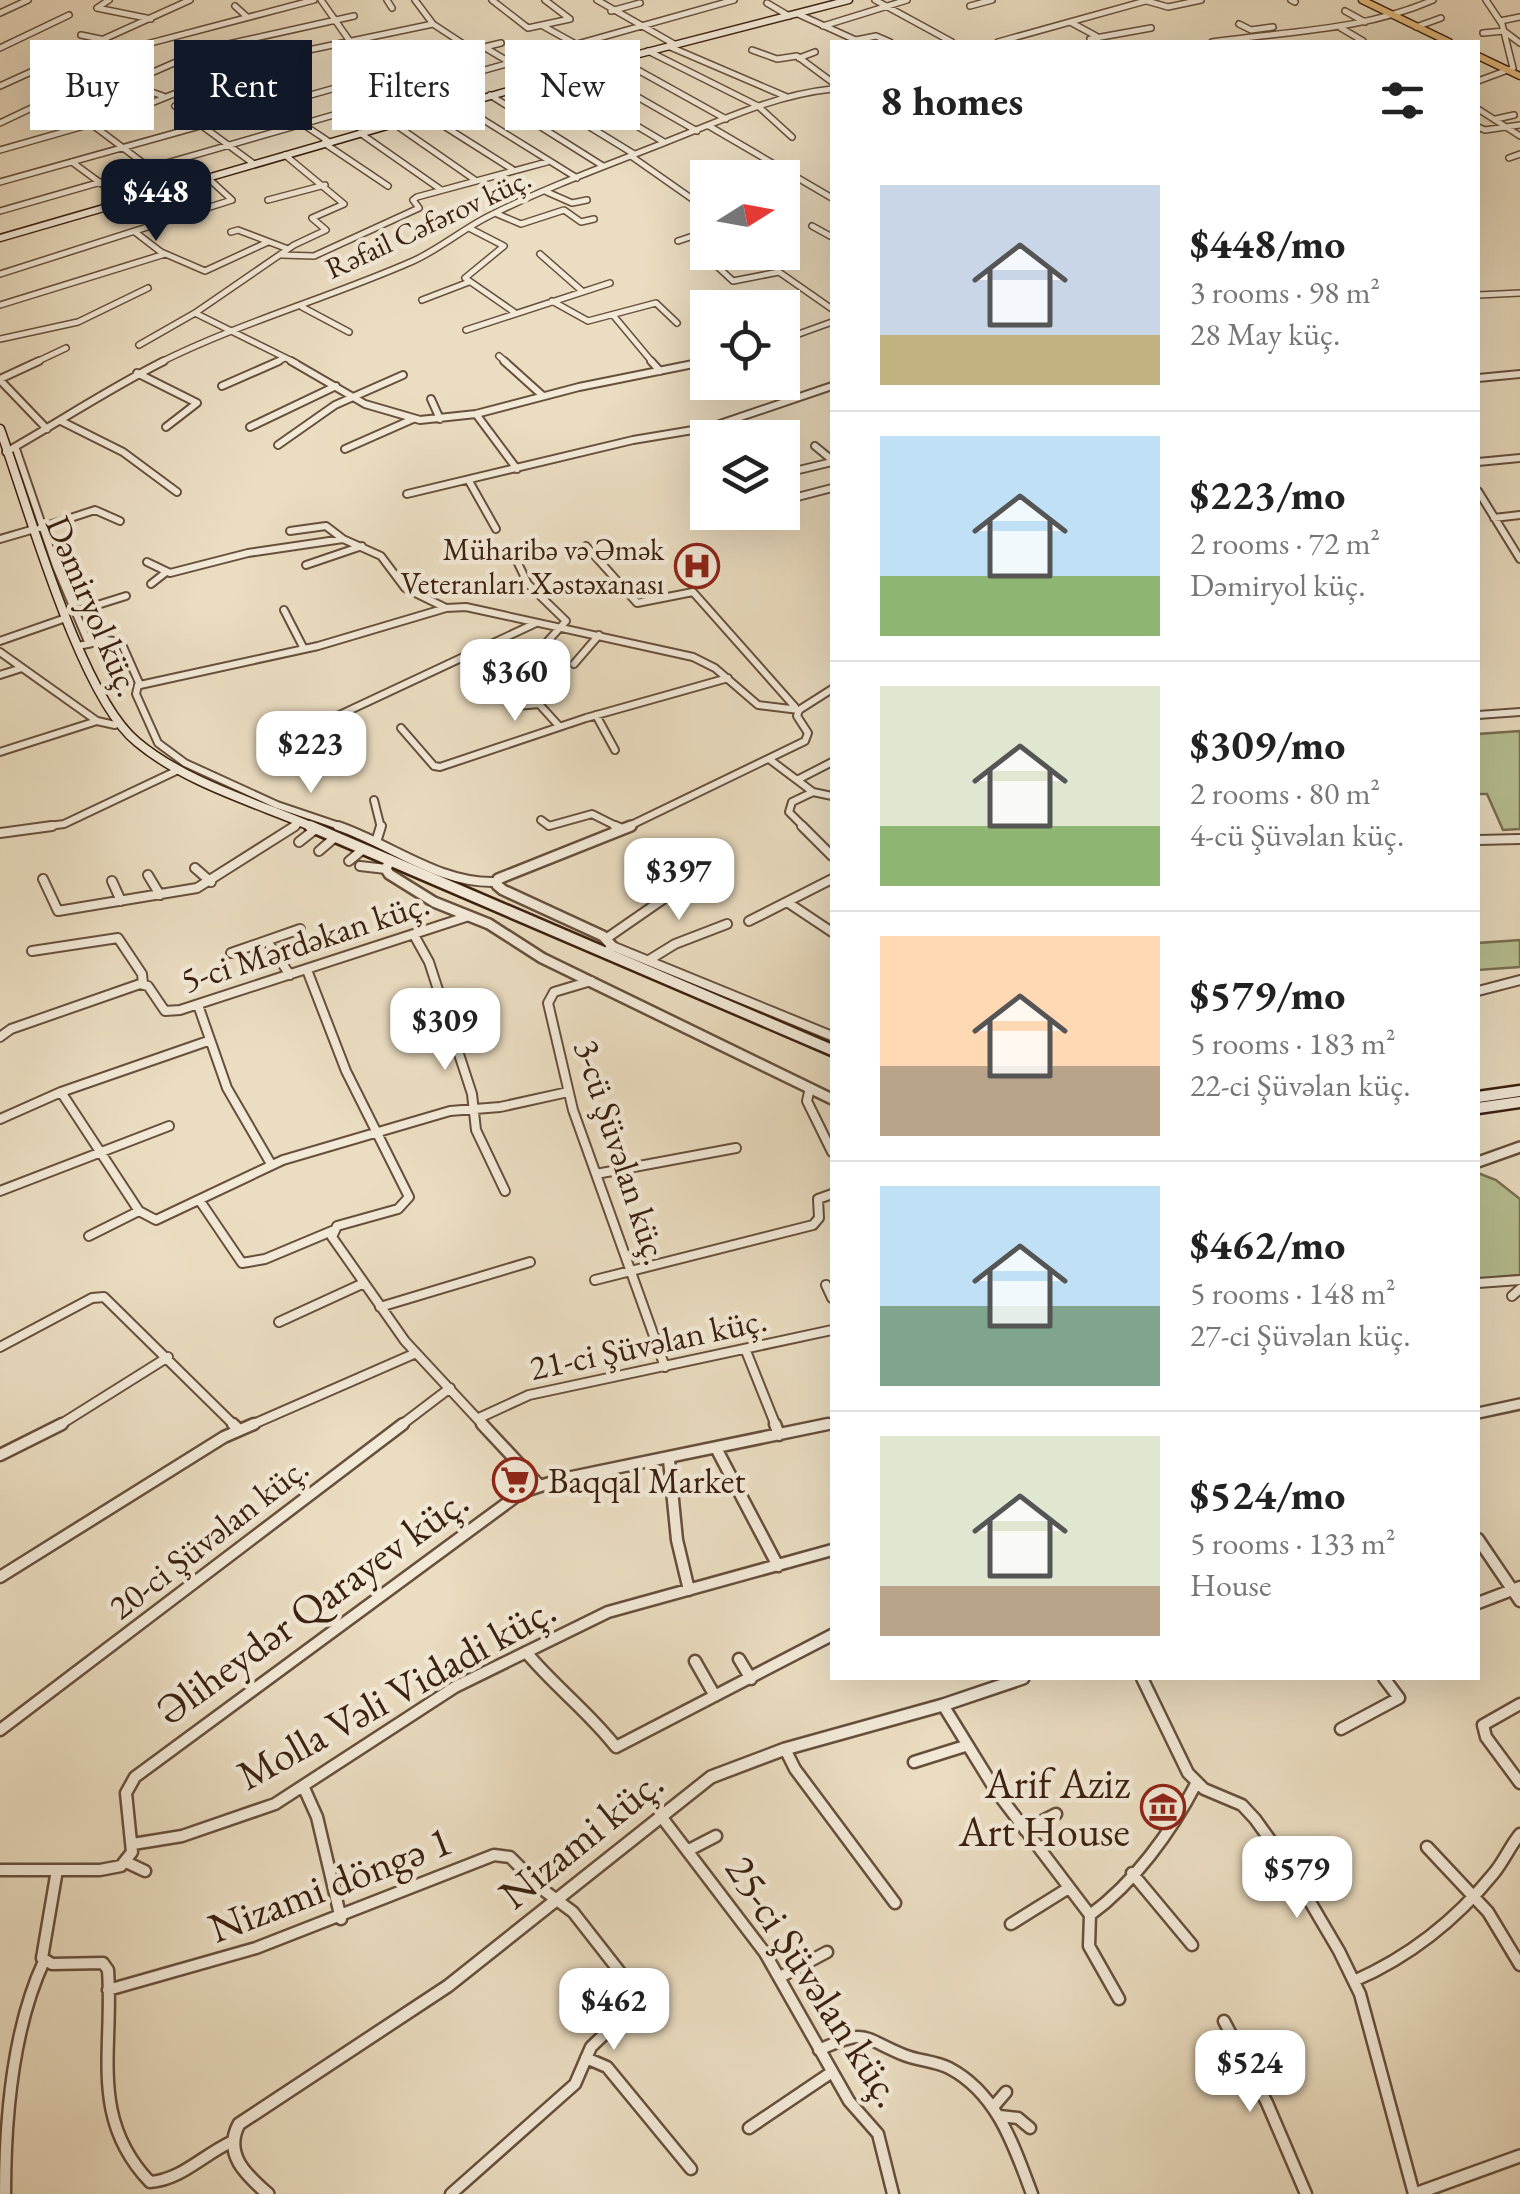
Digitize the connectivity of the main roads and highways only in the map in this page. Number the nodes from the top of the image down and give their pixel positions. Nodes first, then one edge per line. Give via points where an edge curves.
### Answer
1 (849, 0) edge
2 (1362, 0) edge
3 (1445, 40) edge
4 (1480, 57) edge
5 (1520, 76) edge
6 (0, 238) edge
7 (0, 429) edge
8 (0, 440) edge
9 (7, 452) edge
10 (37, 529) junction
11 (388, 864) junction
12 (830, 1050) edge
13 (830, 1050) edge
14 (1520, 1092) edge
15 (1480, 1097) edge
16 (1520, 1102) edge
17 (1480, 1108) edge

1 - 6 main road via 618,59
2 - 3 main road
4 - 5 main road
7 - 9 main road
8 - 9 main road, Dəmiryol küç.
9 - 10 main road, Dəmiryol küç.
10 - 11 main road via 109,710 146,749
10 - 11 main road, Dəmiryol küç. via 84,673 116,725 142,751
11 - 12 main road via 609,946
11 - 13 main road, Dəmiryol küç.
14 - 15 main road
16 - 17 main road

